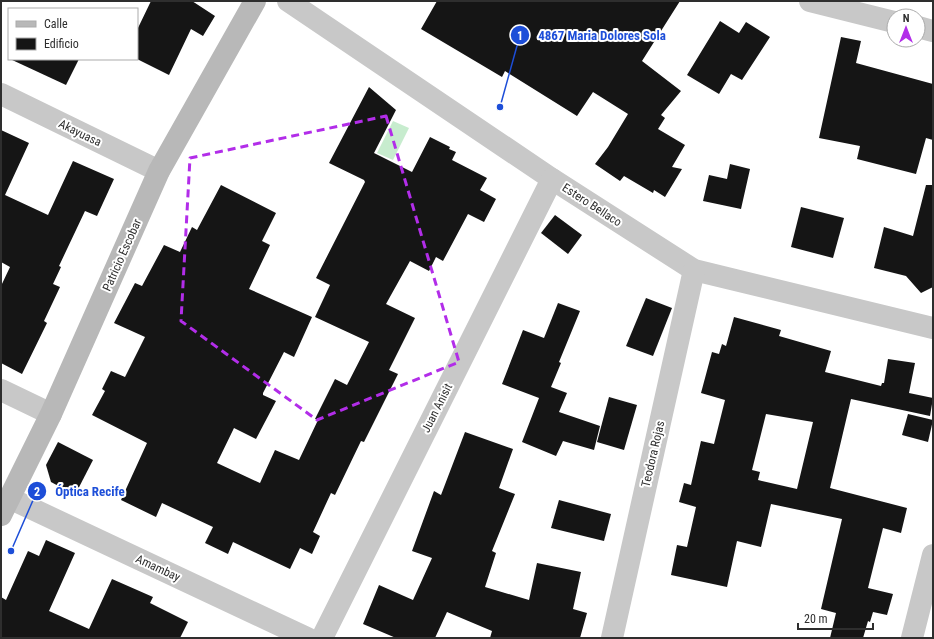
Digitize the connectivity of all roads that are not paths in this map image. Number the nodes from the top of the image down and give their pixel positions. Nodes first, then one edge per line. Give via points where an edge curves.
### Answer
1 (254, 1) edge
2 (288, 1) edge
3 (810, 1) edge
4 (886, 20) edge
5 (1, 94) edge
6 (159, 172) junction
7 (552, 178) junction
8 (694, 270) junction
9 (933, 328) edge
10 (1, 390) edge
11 (52, 414) junction
12 (5, 506) edge
13 (933, 555) edge
14 (307, 638) edge
15 (322, 638) edge
16 (612, 638) edge
17 (912, 638) edge

1 - 6 street, Patricio Escobar
2 - 7 street, Estero Bellaco
3 - 4 street
5 - 6 street, Akayuasa
6 - 11 street, Patricio Escobar
7 - 8 street, Estero Bellaco
7 - 15 street, Juan Anisit
8 - 9 street, Estero Bellaco
8 - 16 street, Teodora Rojas
10 - 11 street
11 - 12 street, Patricio Escobar
12 - 14 street, Amambay
13 - 17 street

